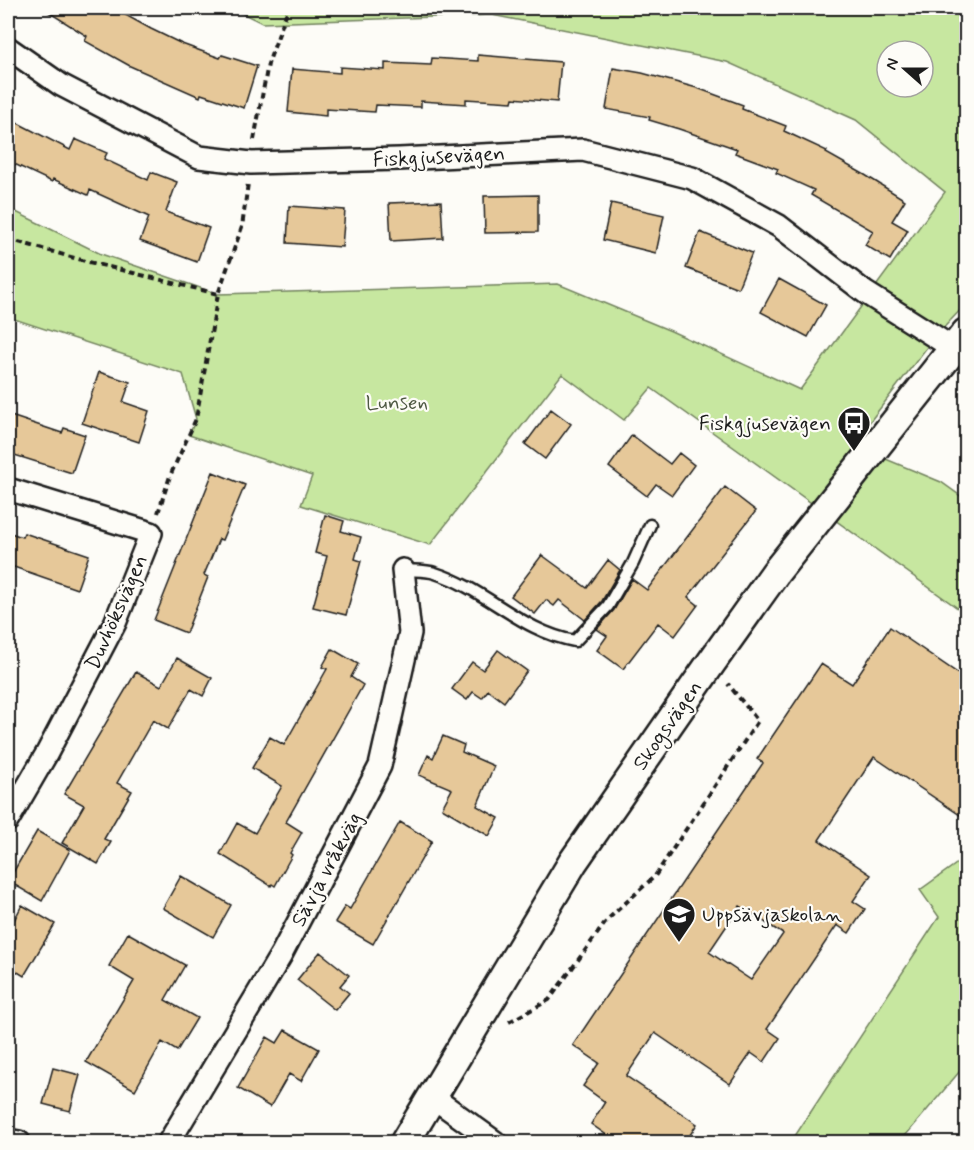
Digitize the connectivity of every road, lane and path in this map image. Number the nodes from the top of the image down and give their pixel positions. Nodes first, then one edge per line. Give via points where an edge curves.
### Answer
1 (291, 8) edge
2 (8, 48) edge
3 (251, 163) junction
4 (8, 239) edge
5 (218, 294) junction
6 (960, 345) edge
7 (8, 489) edge
8 (650, 525) dead end
9 (151, 533) junction
10 (403, 570) joint
11 (711, 663) junction
12 (8, 820) edge
13 (501, 1026) dead end
14 (431, 1096) junction
15 (8, 1140) edge
16 (19, 1143) edge
17 (169, 1143) edge
18 (405, 1143) edge
19 (495, 1143) edge

1 - 3 path via 268,64
2 - 3 street, Fiskgjusevägen via 61,85 198,157
3 - 5 path via 242,227
3 - 6 street, Fiskgjusevägen via 583,150 692,178 779,226 866,293
4 - 5 path
5 - 9 path via 196,419 170,476
6 - 11 street, Skogsvägen via 776,572
7 - 9 street, Duvhöksvägen
8 - 10 lane via 608,606 575,641 556,638 528,625 480,593 434,572
9 - 12 street, Duvhöksvägen via 115,623
10 - 17 street, Sävja vråkväg via 410,633 380,766 280,955
11 - 13 path via 758,721 655,876 608,919 549,1000
11 - 14 street, Skogsvägen via 573,862
14 - 18 street, Skogsvägen
14 - 19 street
15 - 16 street

